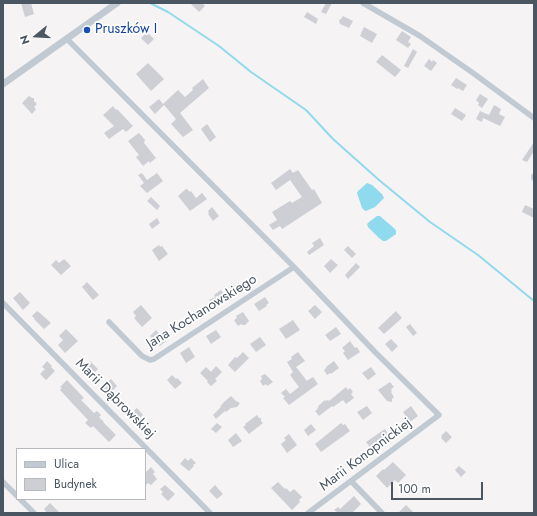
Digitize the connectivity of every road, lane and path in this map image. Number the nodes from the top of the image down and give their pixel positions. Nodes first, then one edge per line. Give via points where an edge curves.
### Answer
1 (117, 3) edge
2 (363, 3) edge
3 (67, 39) junction
4 (3, 84) edge
5 (534, 118) edge
6 (294, 268) junction
7 (3, 303) edge
8 (109, 322) dead end
9 (146, 448) edge
10 (146, 448) edge
11 (351, 481) junction
12 (3, 482) edge
13 (16, 495) edge
14 (21, 500) edge
15 (34, 513) edge
16 (210, 513) edge
17 (308, 513) edge
18 (382, 513) edge

1 - 3 street
2 - 5 street via 420,36
3 - 4 street
3 - 6 street
6 - 8 street, Jana Kochanowskiego via 154,359 142,356
6 - 11 street, Marii Konopnickiej via 438,415
7 - 10 street, Marii Dąbrowskiej
9 - 16 street, Marii Dąbrowskiej
11 - 17 street, Marii Konopnickiej
11 - 18 street
12 - 13 street
14 - 15 street

